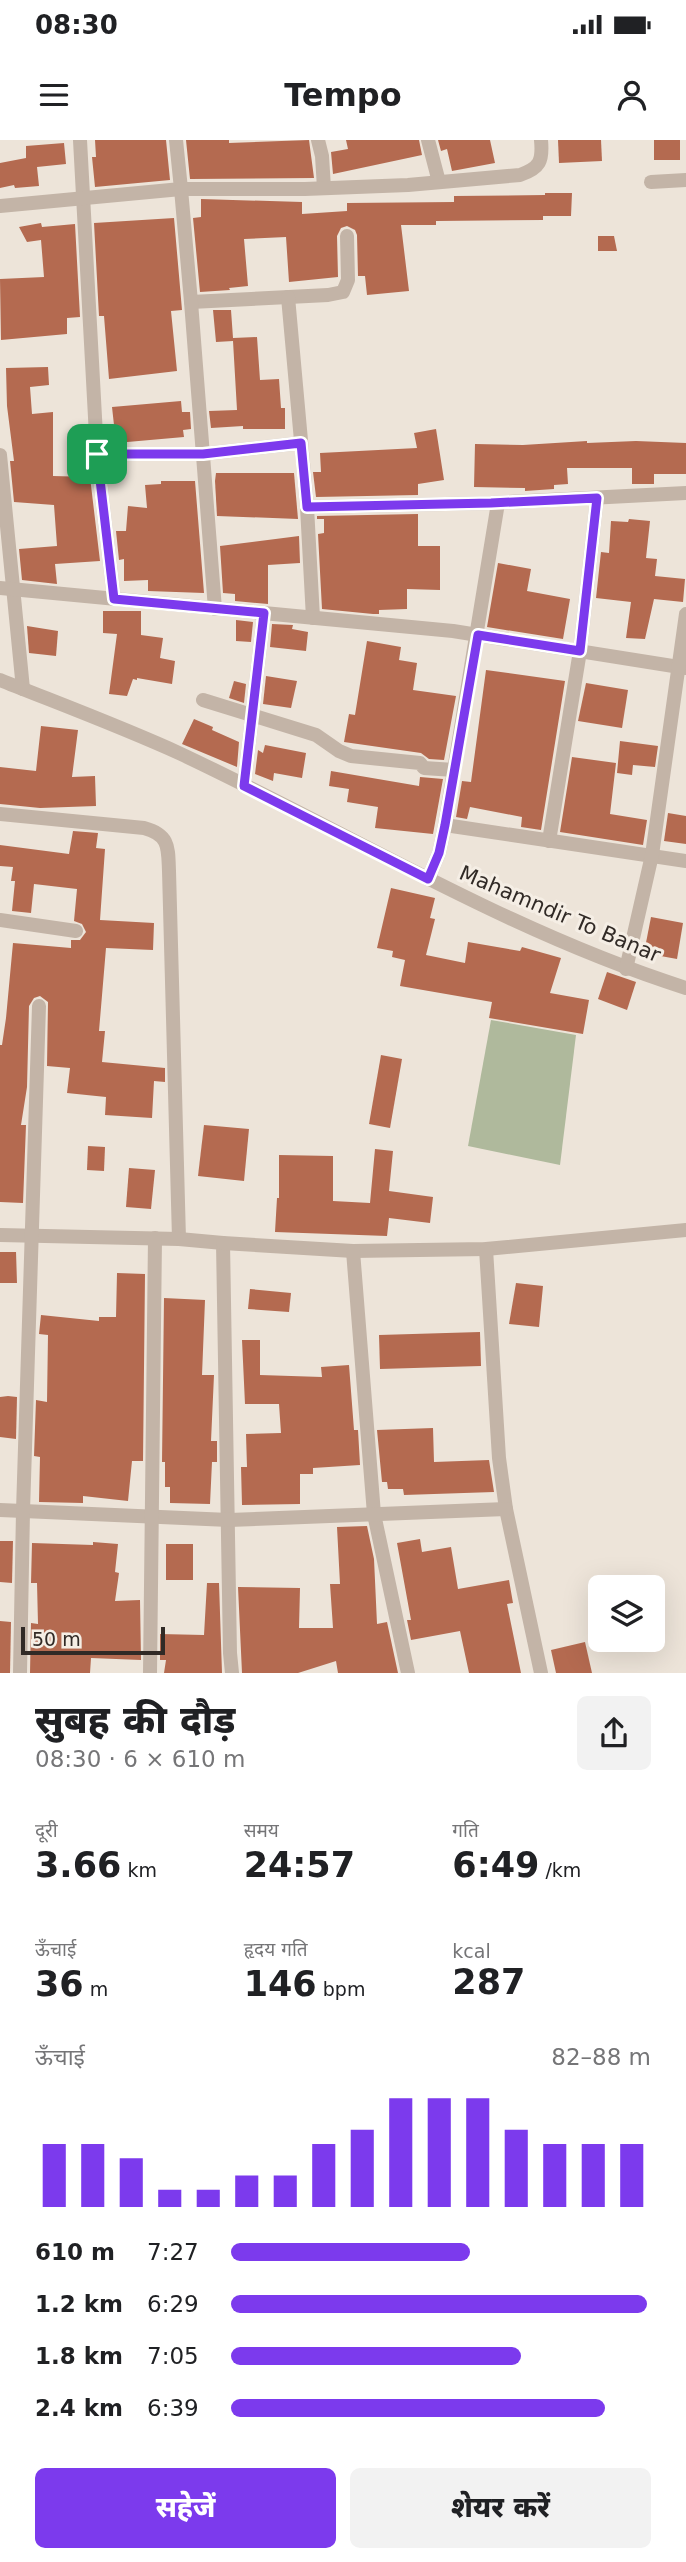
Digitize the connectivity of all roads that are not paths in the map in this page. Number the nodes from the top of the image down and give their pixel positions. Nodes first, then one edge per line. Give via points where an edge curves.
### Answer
1 (80, 140) edge
2 (176, 140) edge
3 (318, 140) edge
4 (428, 140) edge
5 (541, 140) edge
6 (686, 180) edge
7 (439, 182) junction
8 (651, 182) dead end
9 (324, 188) junction
10 (181, 189) junction
11 (84, 198) junction
12 (0, 206) edge
13 (346, 236) dead end
14 (288, 297) junction
15 (191, 302) junction
16 (301, 443) junction
17 (97, 454) junction
18 (203, 454) junction
19 (0, 455) edge
20 (686, 493) edge
21 (597, 498) junction
22 (498, 503) junction
23 (307, 507) junction
24 (6, 589) edge
25 (114, 599) junction
26 (215, 609) junction
27 (264, 613) junction
28 (686, 614) edge
29 (313, 618) junction
30 (478, 635) junction
31 (580, 651) junction
32 (683, 667) edge
33 (0, 680) edge
34 (23, 689) junction
35 (203, 700) dead end
36 (253, 717) junction
37 (454, 770) junction
38 (244, 786) junction
39 (0, 814) edge
40 (445, 825) junction
41 (549, 841) junction
42 (652, 855) junction
43 (686, 861) edge
44 (428, 879) junction
45 (0, 920) edge
46 (76, 931) dead end
47 (626, 969) junction
48 (686, 988) edge
49 (39, 1006) dead end
50 (686, 1230) edge
51 (0, 1234) edge
52 (31, 1235) junction
53 (155, 1238) junction
54 (179, 1239) junction
55 (223, 1243) junction
56 (486, 1249) junction
57 (353, 1251) junction
58 (506, 1509) junction
59 (0, 1510) edge
60 (23, 1511) junction
61 (373, 1514) junction
62 (153, 1516) junction
63 (229, 1520) junction
64 (20, 1673) edge
65 (150, 1673) edge
66 (232, 1673) edge
67 (408, 1673) edge
68 (541, 1673) edge

1 - 11 street
2 - 10 street
3 - 9 street
4 - 7 street
5 - 7 street via 541,161 533,170
6 - 8 street
7 - 9 street
9 - 10 street
10 - 11 street
10 - 15 street
11 - 12 street
11 - 17 street
13 - 14 street via 348,280 343,292
14 - 15 street
14 - 16 street
15 - 18 street
16 - 18 street
16 - 23 street
17 - 18 street
17 - 25 street
18 - 26 street
19 - 24 street
20 - 21 street
21 - 22 street
21 - 31 street
22 - 23 street
22 - 30 street
23 - 29 street
24 - 25 street
24 - 34 street
25 - 26 street
26 - 27 street
27 - 29 street
27 - 36 street
28 - 32 street
29 - 30 street
30 - 31 street
30 - 37 street
31 - 32 street
31 - 41 street
32 - 42 street
33 - 34 street, Mahamndir To Banar
34 - 38 street, Mahamndir To Banar via 181,754
35 - 36 street
36 - 37 street via 316,735 351,756
36 - 38 street
37 - 40 street
38 - 44 street, Mahamndir To Banar
39 - 54 street via 144,828 166,841
40 - 41 street
40 - 44 street
41 - 42 street
42 - 43 street
42 - 47 street
44 - 47 street, Mahamndir To Banar
45 - 46 street
47 - 48 street, Mahamndir To Banar
49 - 52 street
50 - 56 street
51 - 52 street
52 - 53 street
52 - 60 street
53 - 54 street
53 - 62 street
54 - 55 street
55 - 57 street
55 - 63 street
56 - 57 street
56 - 58 street
57 - 61 street
58 - 61 street
58 - 68 street
59 - 60 street
60 - 62 street
60 - 64 street
61 - 63 street
61 - 67 street
62 - 63 street
62 - 65 street
63 - 66 street

